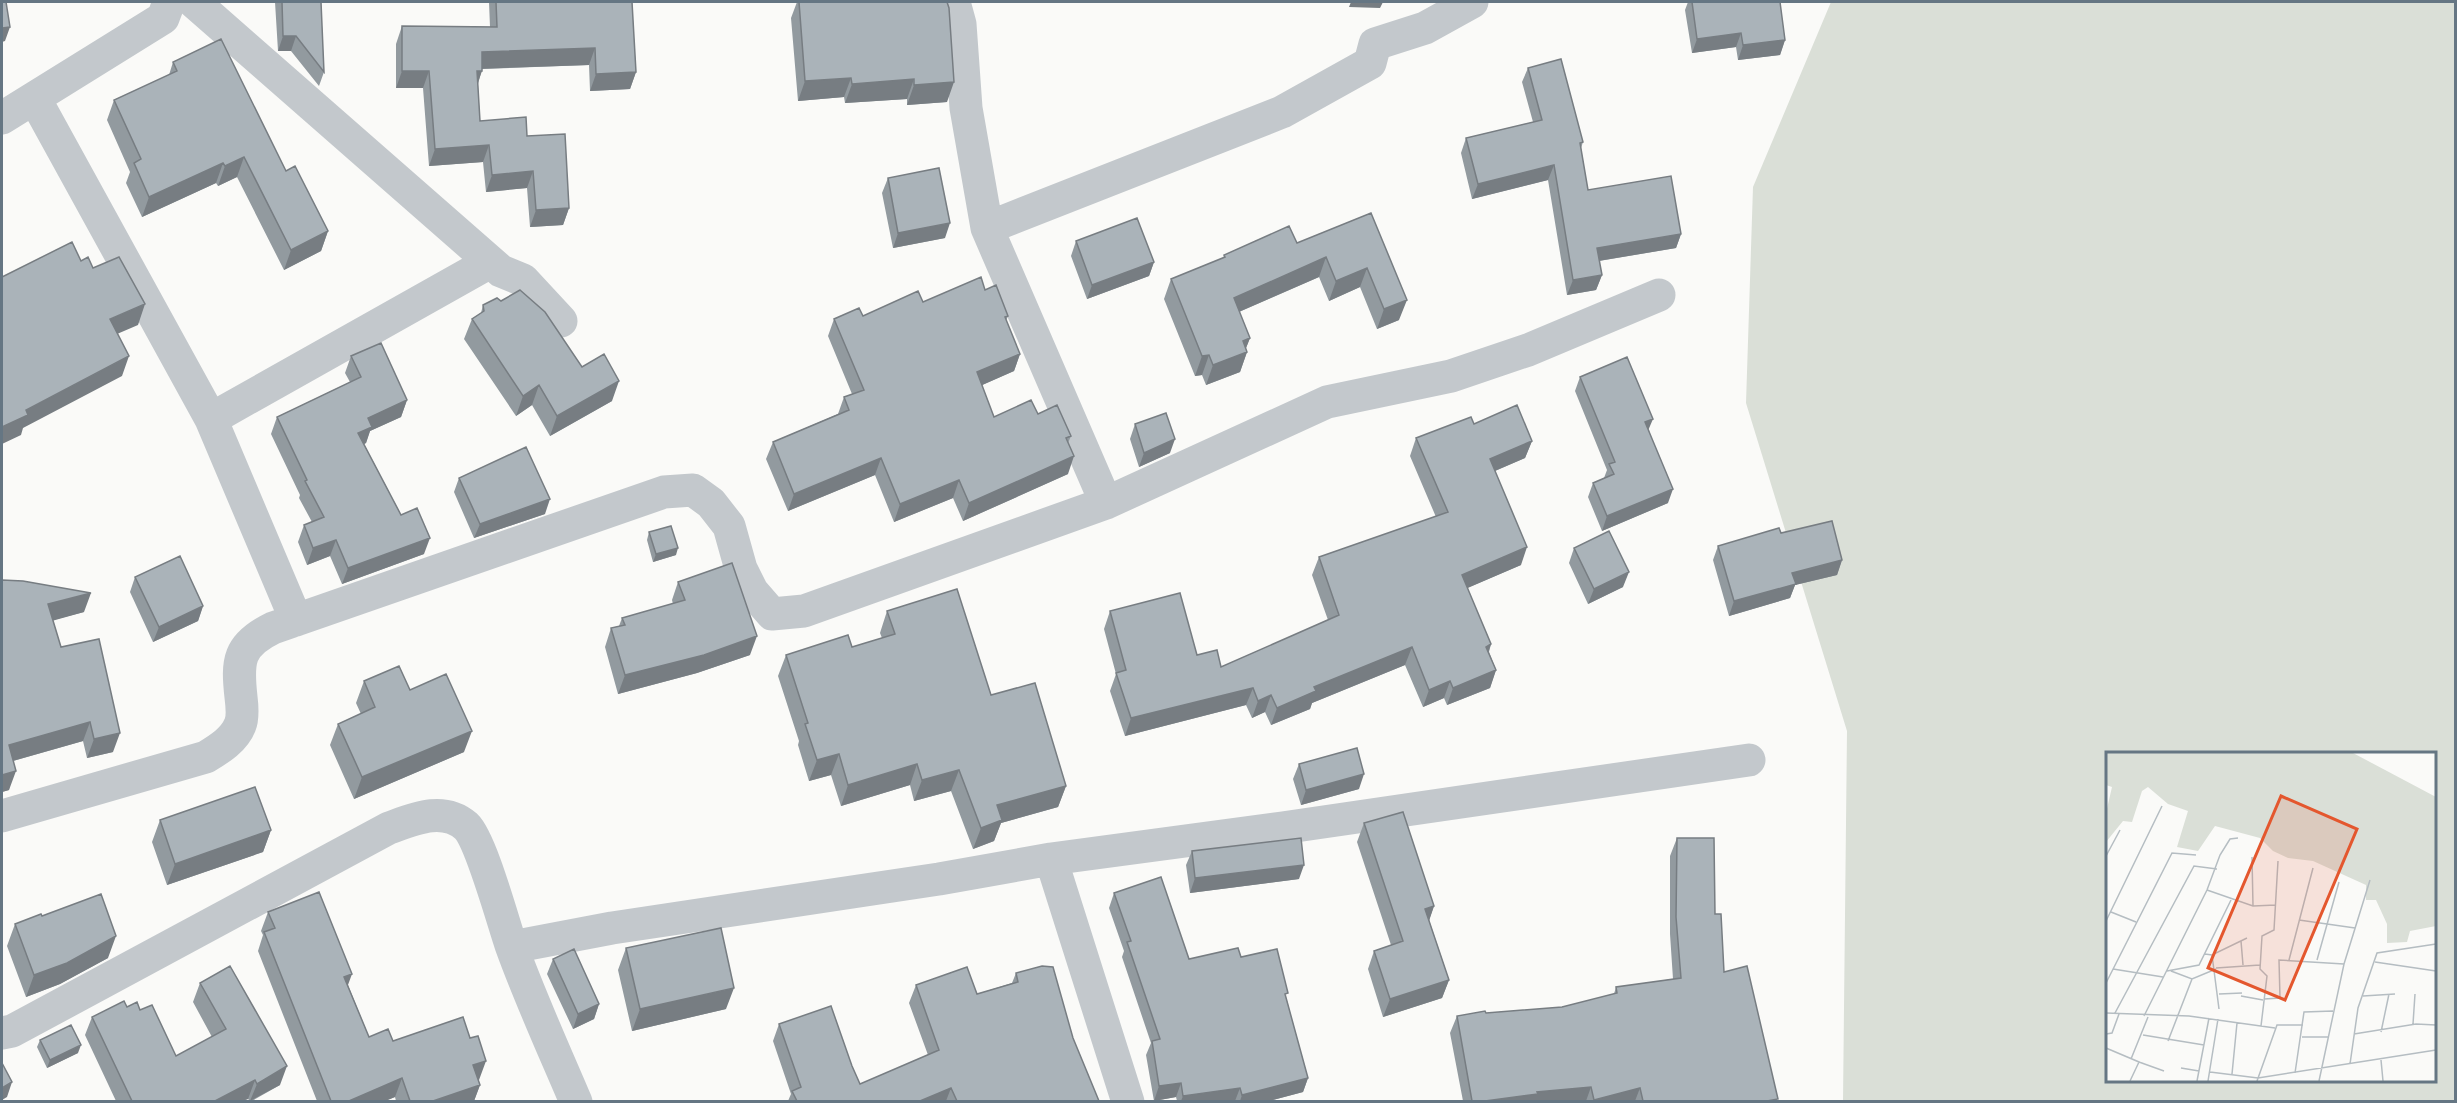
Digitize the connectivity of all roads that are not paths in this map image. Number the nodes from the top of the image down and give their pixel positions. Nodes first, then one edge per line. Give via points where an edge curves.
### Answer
1 (169, 2) edge
2 (194, 2) edge
3 (954, 2) edge
4 (1472, 2) edge
5 (15, 104) edge
6 (987, 228) junction
7 (490, 262) junction
8 (1659, 295) dead end
9 (561, 321) dead end
10 (211, 419) junction
11 (1106, 502) junction
12 (296, 620) junction
13 (1749, 760) dead end
14 (2, 816) edge
15 (1051, 859) junction
16 (512, 947) junction
17 (2, 1034) edge
18 (576, 1101) edge
19 (1128, 1101) edge

1 - 5 street via 163,18
2 - 7 street
3 - 6 street via 960,24 966,108
4 - 6 street via 1425,28 1375,44 1370,63 1282,112
5 - 10 street
6 - 11 street
7 - 9 street via 523,280
7 - 10 street
8 - 11 street via 1528,350 1451,376 1327,402
10 - 12 street
11 - 12 street via 804,611 772,614 752,591 741,569 729,526 711,503 693,490 664,492
12 - 14 street via 255,637 244,650 238,674 240,725 226,744 206,757
13 - 15 street
15 - 16 street
15 - 19 street
16 - 17 street via 482,857 467,827 444,814 413,819 389,828
16 - 18 street

